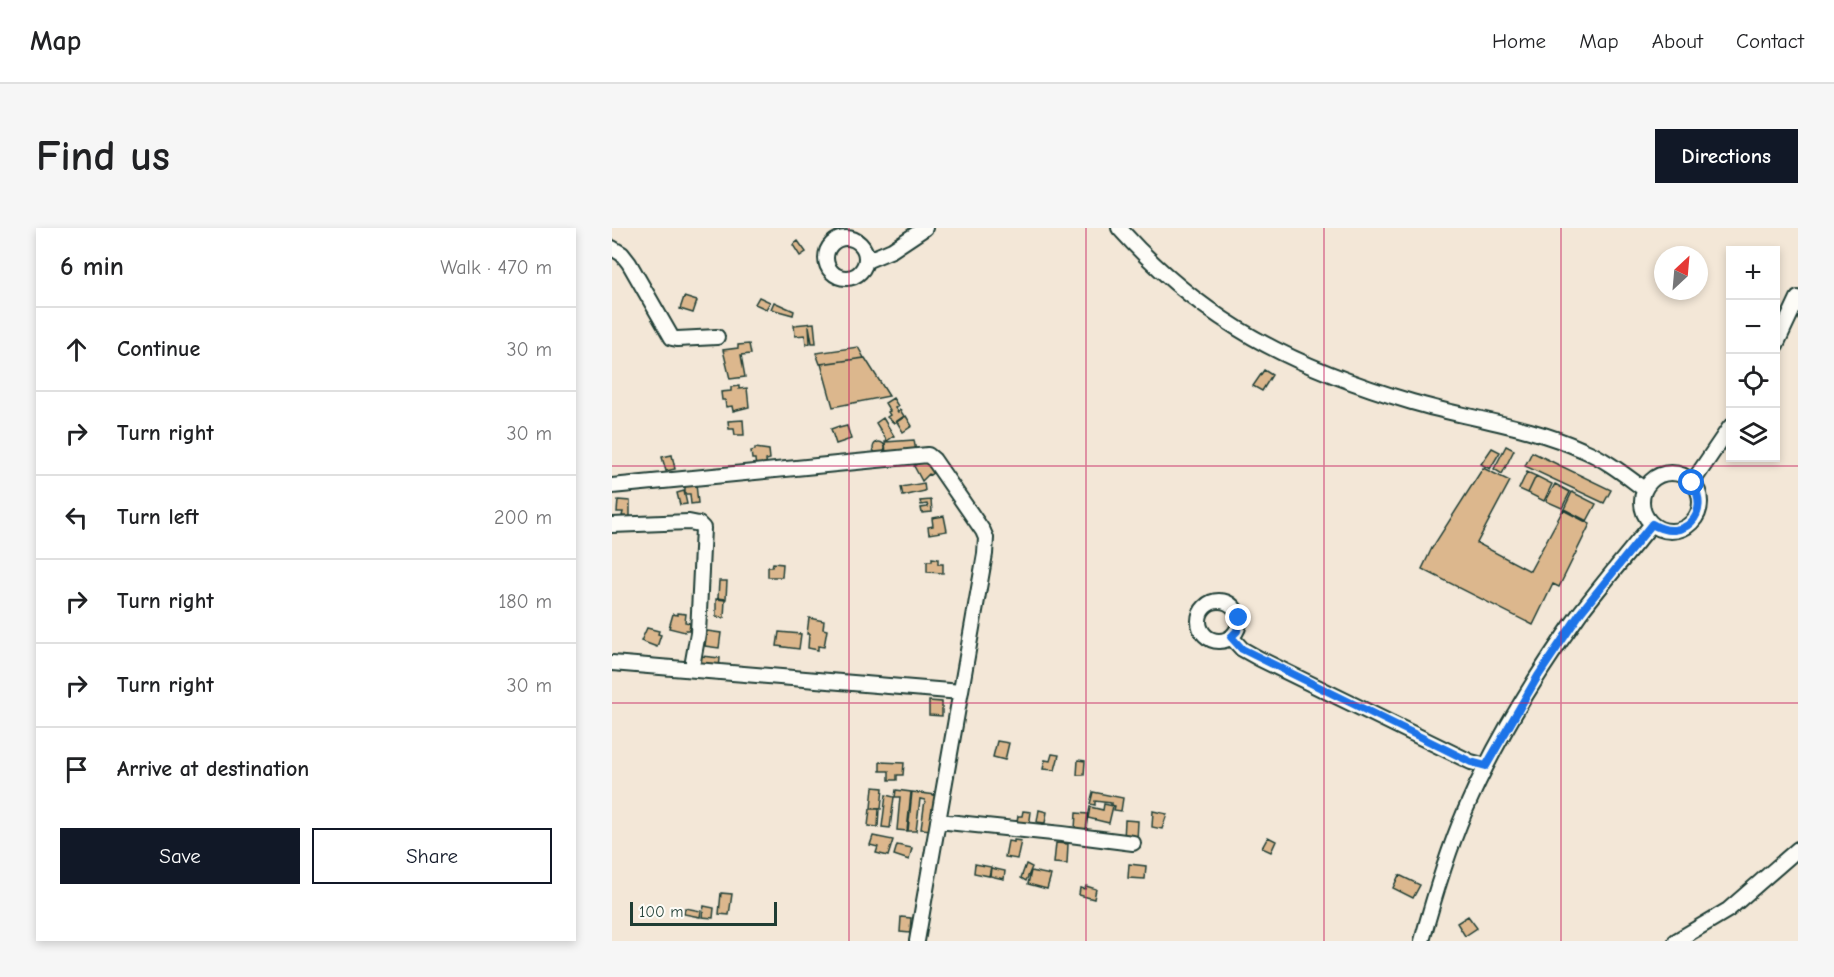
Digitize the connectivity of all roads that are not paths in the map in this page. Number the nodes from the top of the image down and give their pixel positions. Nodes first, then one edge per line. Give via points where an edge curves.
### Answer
1 (925, 228) edge
2 (1119, 228) edge
3 (612, 248) edge
4 (866, 261) dead end
5 (1798, 298) edge
6 (1780, 336) edge
7 (717, 337) dead end
8 (1726, 434) edge
9 (1692, 483) junction
10 (612, 486) edge
11 (1644, 489) junction
12 (1652, 524) junction
13 (612, 525) edge
14 (1231, 637) dead end
15 (693, 661) dead end
16 (612, 663) edge
17 (961, 692) junction
18 (1486, 766) junction
19 (938, 821) junction
20 (1133, 843) dead end
21 (1798, 849) edge
22 (917, 941) edge
23 (1422, 941) edge
24 (1677, 941) edge

1 - 4 street via 892,250
2 - 11 street via 1178,286 1263,345 1308,366 1413,402 1544,435 1584,450
3 - 7 street via 629,263 672,338
5 - 6 street
8 - 9 street
9 - 11 street via 1685,477 1666,473
9 - 12 street via 1700,501 1687,526 1669,531
10 - 17 street via 932,457 986,538
11 - 12 street via 1642,508
12 - 18 street via 1581,612
13 - 15 street via 689,522 703,528
14 - 18 street via 1260,659
16 - 17 street
17 - 19 street
18 - 23 street via 1450,850
19 - 20 street
19 - 22 street
21 - 24 street via 1728,910

